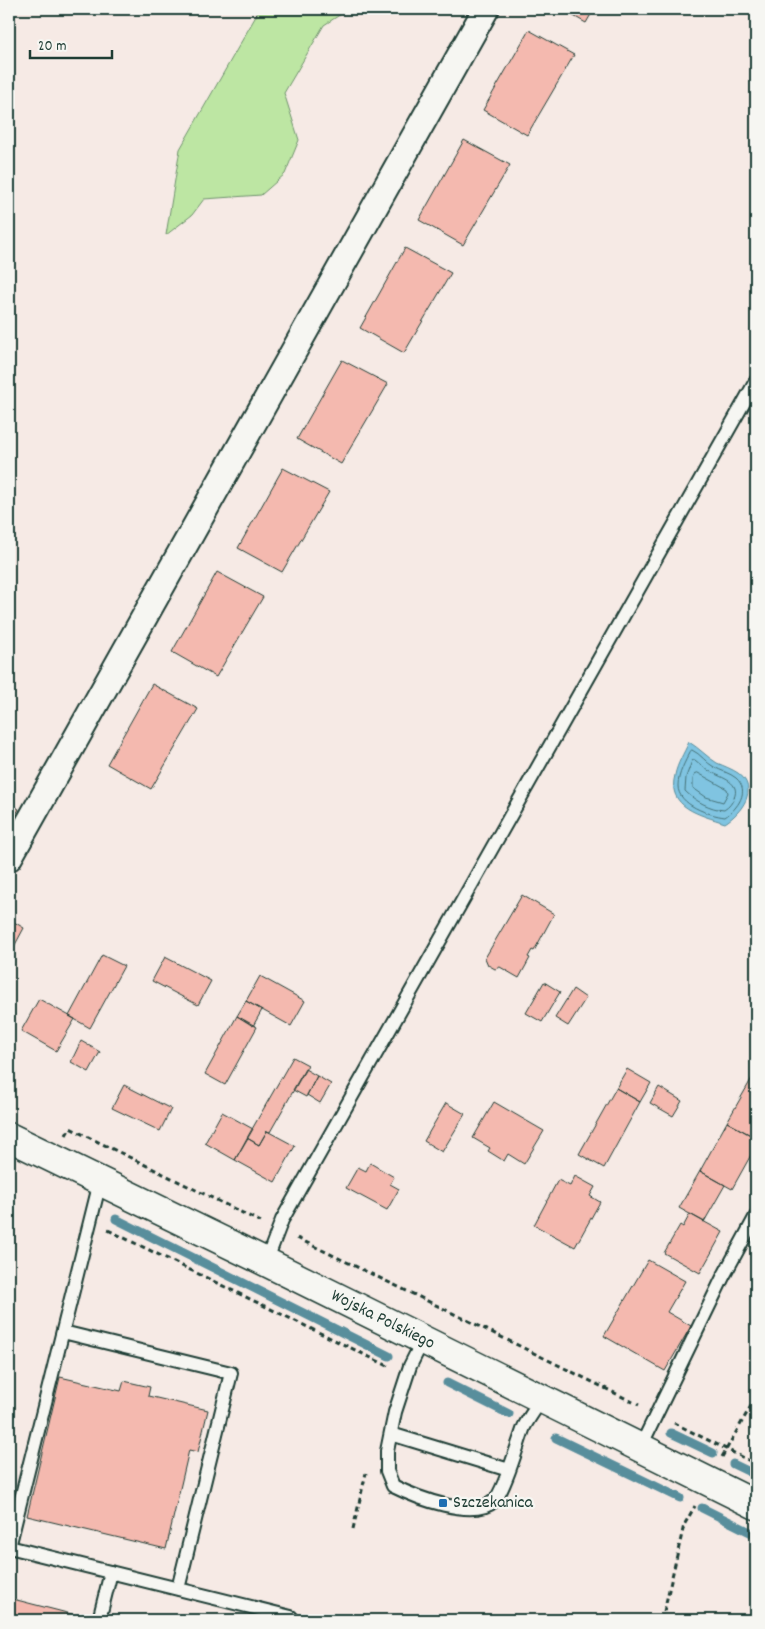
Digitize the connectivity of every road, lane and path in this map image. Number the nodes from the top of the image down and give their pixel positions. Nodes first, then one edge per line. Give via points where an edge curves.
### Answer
1 (486, 9) edge
2 (756, 381) edge
3 (9, 858) edge
4 (9, 1137) edge
5 (63, 1140) dead end
6 (100, 1182) junction
7 (756, 1216) edge
8 (90, 1221) junction
9 (277, 1230) junction
10 (266, 1262) junction
11 (62, 1332) junction
12 (423, 1340) junction
13 (407, 1376) junction
14 (756, 1397) edge
15 (542, 1398) junction
16 (657, 1414) junction
17 (391, 1434) junction
18 (640, 1448) junction
19 (726, 1449) junction
20 (756, 1464) edge
21 (508, 1470) junction
22 (709, 1482) junction
23 (756, 1505) edge
24 (111, 1572) junction
25 (178, 1589) junction
26 (756, 1595) edge
27 (291, 1617) dead end
28 (99, 1620) edge
29 (662, 1620) edge
30 (750, 1620) edge

1 - 3 street
2 - 9 lane
4 - 6 main road, Wojska Polskiego
5 - 9 path via 70,1128
6 - 8 lane
6 - 10 main road, Wojska Polskiego
7 - 16 lane
8 - 11 lane
8 - 13 path
9 - 10 lane
9 - 16 path
10 - 12 main road, Wojska Polskiego
11 - 24 lane via 9,1547
11 - 25 lane via 232,1373
12 - 13 lane
12 - 15 main road, Wojska Polskiego
13 - 17 lane
14 - 19 path
15 - 18 main road, Wojska Polskiego
15 - 21 lane via 525,1425
16 - 18 lane
16 - 19 path
17 - 21 lane
17 - 21 lane via 387,1471 393,1486 413,1496 466,1509 486,1507 495,1500
18 - 22 main road, Wojska Polskiego
19 - 20 path
19 - 22 path
22 - 23 main road, Wojska Polskiego
22 - 29 path via 684,1525
24 - 25 lane
24 - 28 lane
25 - 27 lane
26 - 30 path

